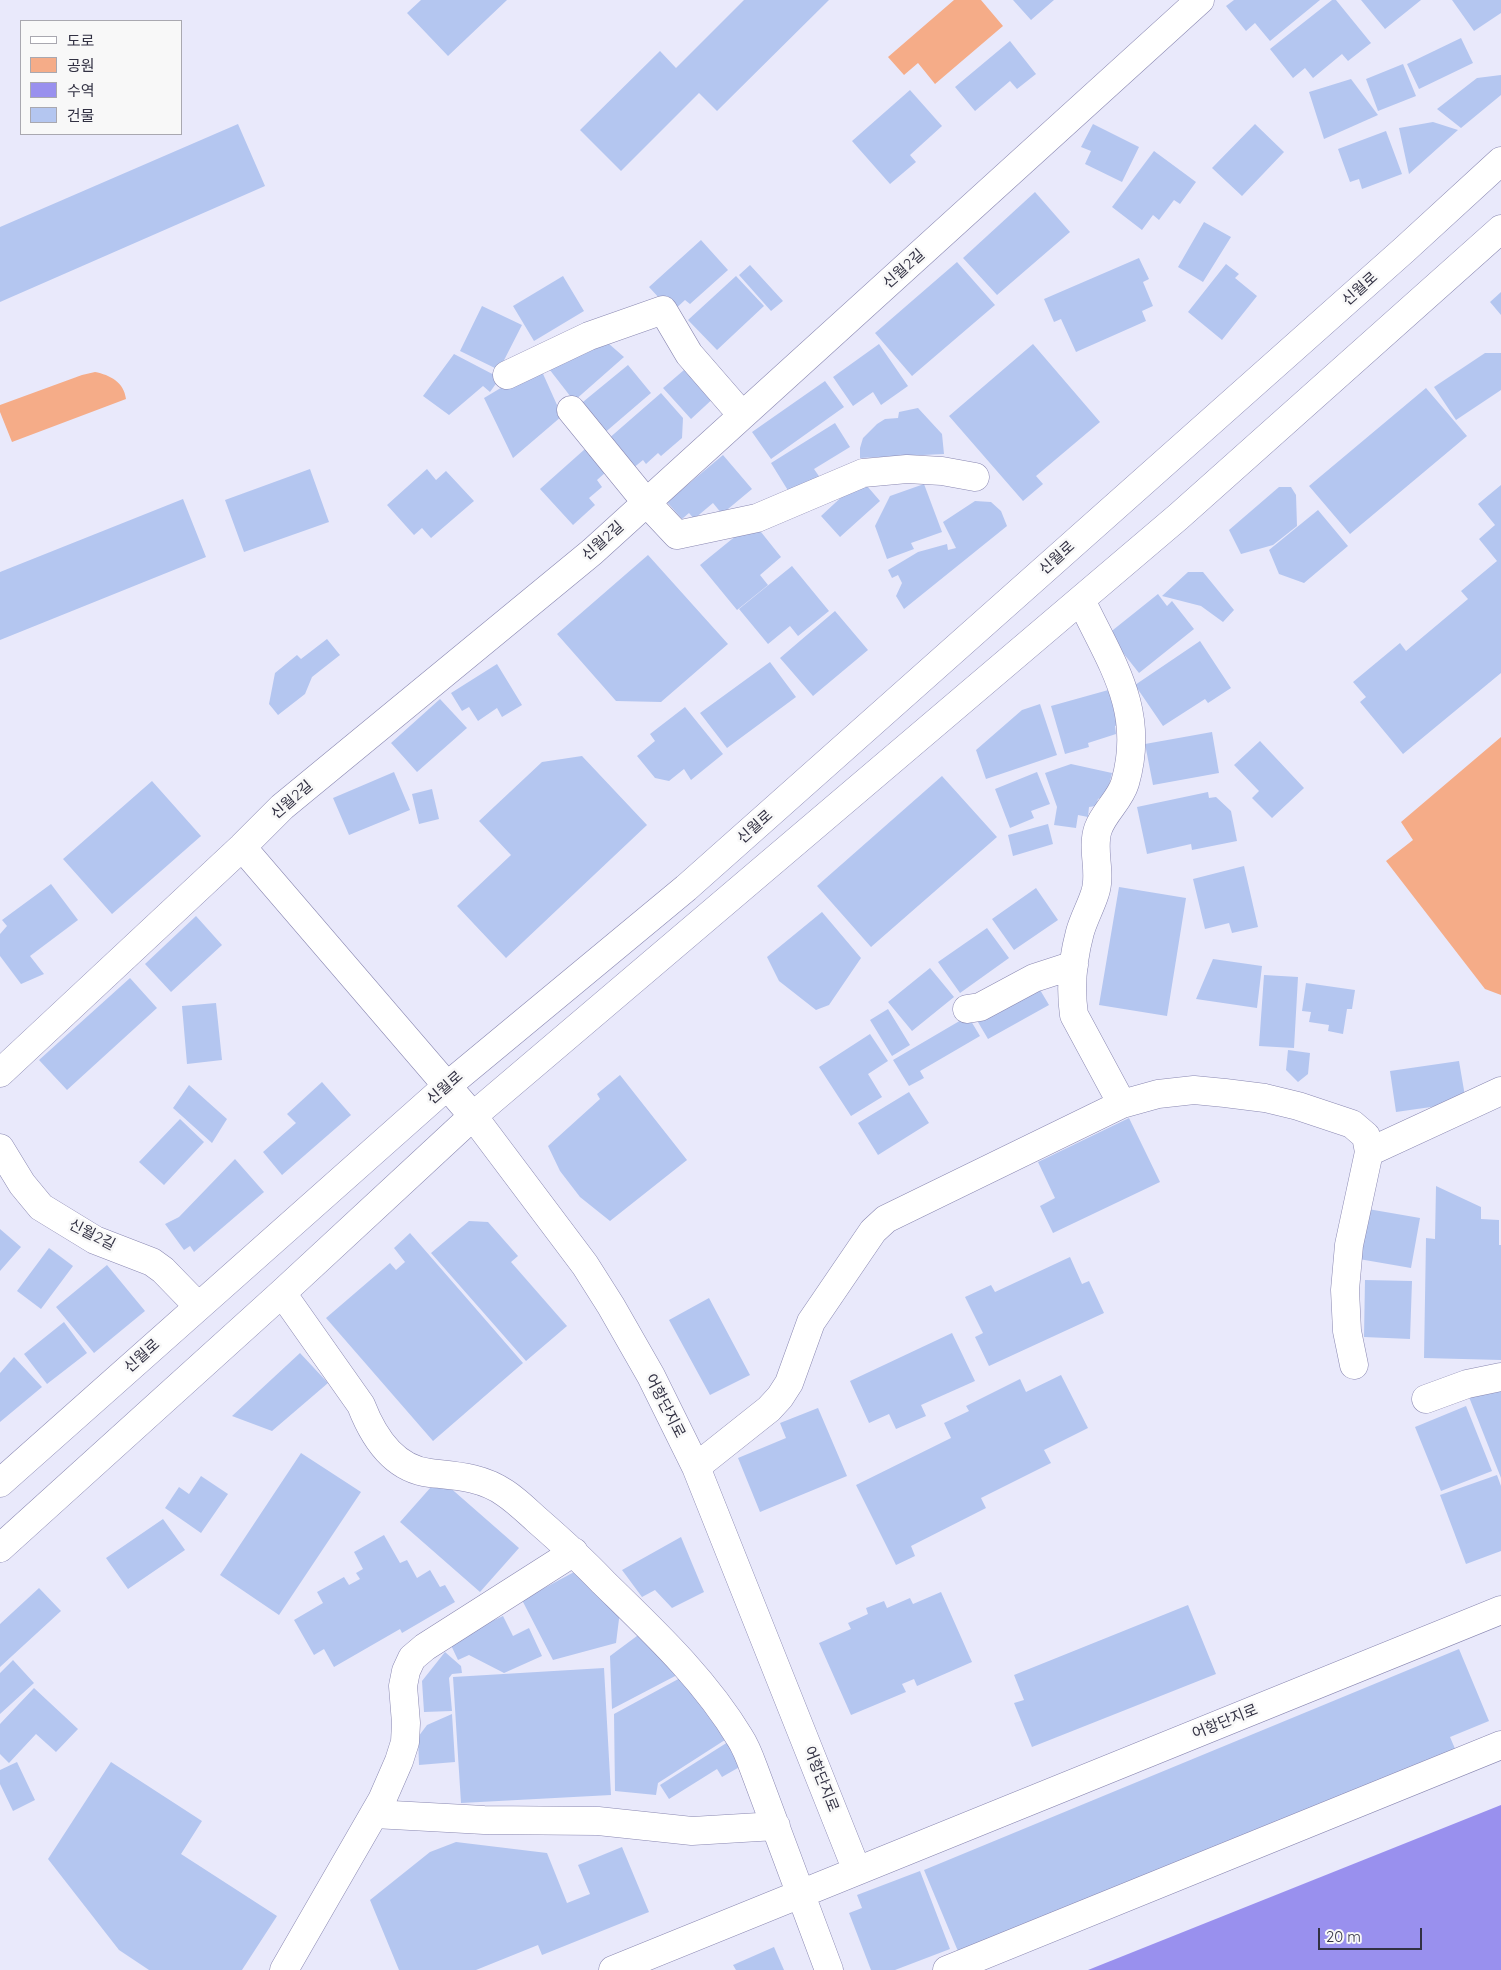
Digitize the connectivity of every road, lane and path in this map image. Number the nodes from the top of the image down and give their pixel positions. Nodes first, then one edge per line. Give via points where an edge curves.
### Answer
1 (1200, 0) edge
2 (1501, 161) edge
3 (1501, 229) edge
4 (507, 375) dead end
5 (571, 410) dead end
6 (742, 415) junction
7 (974, 477) dead end
8 (646, 502) junction
9 (1081, 600) junction
10 (242, 847) junction
11 (1074, 965) junction
12 (967, 1009) dead end
13 (0, 1073) edge
14 (447, 1086) junction
15 (1501, 1091) edge
16 (1122, 1104) junction
17 (473, 1116) junction
18 (0, 1148) edge
19 (1369, 1152) junction
20 (282, 1293) junction
21 (198, 1306) junction
22 (1354, 1365) dead end
23 (1501, 1377) edge
24 (1426, 1399) dead end
25 (696, 1467) junction
26 (0, 1483) edge
27 (0, 1548) edge
28 (574, 1552) junction
29 (1501, 1610) edge
30 (1501, 1745) edge
31 (374, 1814) junction
32 (776, 1826) junction
33 (858, 1871) junction
34 (801, 1894) junction
35 (284, 1970) edge
36 (613, 1970) edge
37 (829, 1970) edge
38 (947, 1970) edge

1 - 6 street, 신월2길
2 - 14 street, 신월로 via 686,888
3 - 9 street via 1178,518
4 - 6 street via 589,336 662,310 689,354
5 - 8 street
6 - 8 street, 신월2길
7 - 8 street via 907,469 863,474 757,518 677,535
8 - 10 street, 신월2길 via 592,552 282,807
9 - 11 street via 1125,694 1132,743 1124,785 1098,829 1095,848 1097,887 1080,931
9 - 17 street
10 - 13 street, 신월2길
10 - 14 street, 어항단지로
11 - 12 street via 1034,978 980,1007
11 - 16 street via 1074,1015
14 - 17 street, 어항단지로
14 - 21 street, 신월로
15 - 19 street
16 - 19 street via 1158,1094 1194,1090 1264,1098 1352,1124 1366,1136
16 - 25 street via 886,1219 873,1231 811,1322 789,1383 780,1397
17 - 20 street
17 - 25 street, 어항단지로 via 596,1282 666,1405
18 - 21 street, 신월2길 via 41,1207 95,1240 152,1262
19 - 22 street via 1349,1246 1345,1290 1347,1330
20 - 27 street
20 - 28 street via 361,1405 370,1426 389,1453 400,1462 428,1473 472,1478 492,1484
21 - 26 street, 신월로
23 - 24 street via 1467,1384
25 - 33 street, 어항단지로
28 - 31 street via 425,1646 412,1658 403,1686 405,1742
28 - 32 street via 656,1634 725,1714 741,1740
29 - 33 street, 어항단지로
30 - 38 street
31 - 32 street via 484,1820 598,1821 692,1831
31 - 35 street
32 - 34 street
33 - 34 street
34 - 36 street
34 - 37 street

